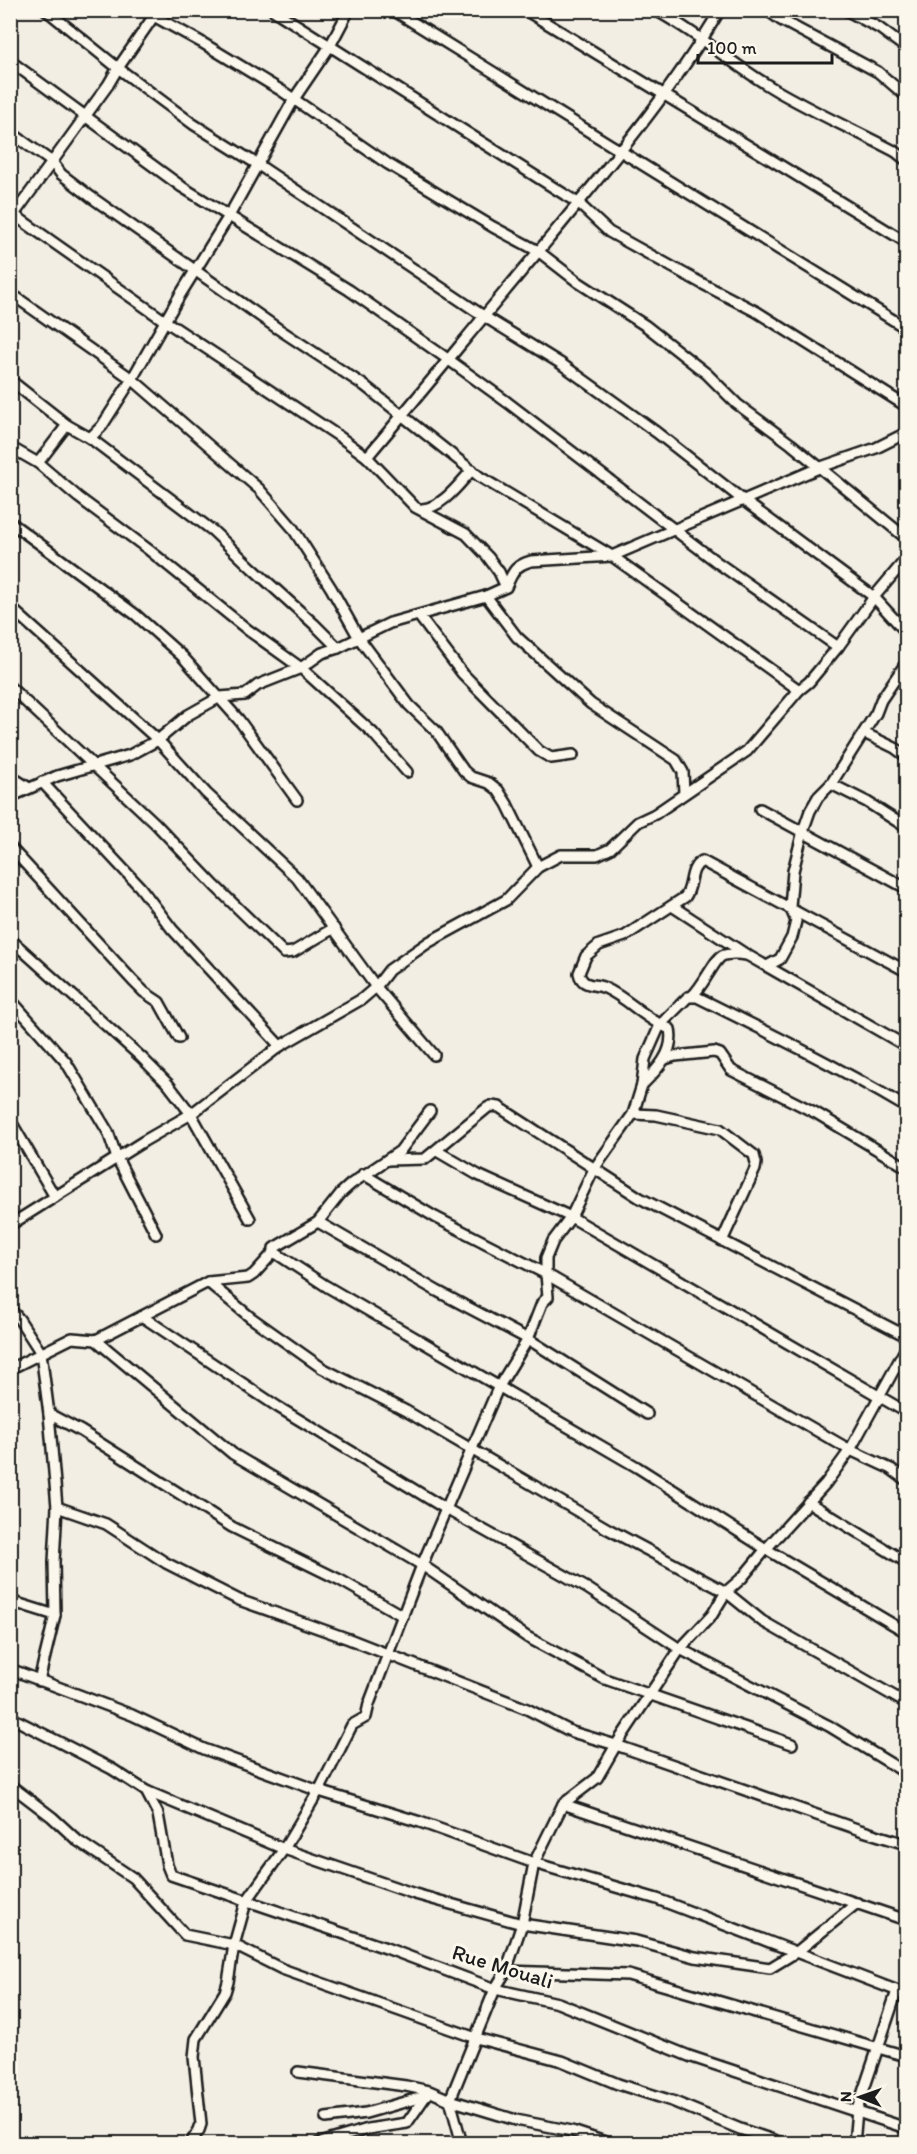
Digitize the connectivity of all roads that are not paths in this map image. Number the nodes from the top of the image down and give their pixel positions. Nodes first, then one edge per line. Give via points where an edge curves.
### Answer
1 (46, 10) edge
2 (143, 10) edge
3 (273, 10) edge
4 (349, 10) edge
5 (393, 10) edge
6 (525, 10) edge
7 (655, 10) edge
8 (720, 10) edge
9 (767, 10) edge
10 (846, 10) edge
11 (156, 14) edge
12 (702, 41) junction
13 (330, 46) junction
14 (906, 48) edge
15 (10, 61) edge
16 (118, 68) junction
17 (664, 96) junction
18 (906, 96) edge
19 (294, 99) junction
20 (85, 117) junction
21 (10, 132) edge
22 (620, 152) junction
23 (906, 160) edge
24 (52, 162) junction
25 (257, 164) junction
26 (578, 203) junction
27 (12, 216) edge
28 (229, 216) junction
29 (906, 242) edge
30 (538, 251) junction
31 (195, 270) junction
32 (10, 293) edge
33 (484, 317) junction
34 (165, 321) junction
35 (906, 328) edge
36 (449, 360) junction
37 (132, 379) junction
38 (10, 380) edge
39 (906, 406) edge
40 (402, 415) junction
41 (67, 425) junction
42 (906, 433) edge
43 (90, 438) junction
44 (10, 447) edge
45 (367, 457) junction
46 (38, 463) junction
47 (821, 467) junction
48 (472, 470) junction
49 (743, 500) junction
50 (422, 509) junction
51 (10, 522) edge
52 (675, 530) junction
53 (906, 538) edge
54 (612, 556) junction
55 (906, 560) edge
56 (506, 587) junction
57 (486, 596) junction
58 (874, 597) junction
59 (10, 607) edge
60 (419, 616) junction
61 (906, 632) edge
62 (359, 638) junction
63 (838, 647) junction
64 (339, 648) junction
65 (906, 663) edge
66 (301, 668) junction
67 (10, 687) edge
68 (799, 690) junction
69 (220, 697) junction
70 (864, 733) junction
71 (158, 740) junction
72 (573, 755) dead end
73 (906, 756) edge
74 (92, 764) junction
75 (407, 772) dead end
76 (10, 776) edge
77 (42, 782) junction
78 (831, 784) junction
79 (29, 788) junction
80 (684, 794) junction
81 (10, 797) edge
82 (297, 801) dead end
83 (760, 809) dead end
84 (906, 827) edge
85 (803, 831) junction
86 (10, 847) edge
87 (538, 867) junction
88 (906, 888) edge
89 (672, 906) junction
90 (790, 907) junction
91 (334, 928) junction
92 (10, 939) edge
93 (747, 955) junction
94 (767, 966) junction
95 (906, 971) edge
96 (376, 987) junction
97 (693, 996) junction
98 (10, 999) edge
99 (660, 1025) junction
100 (179, 1038) dead end
101 (280, 1046) junction
102 (906, 1046) edge
103 (434, 1055) dead end
104 (665, 1059) junction
105 (642, 1085) junction
106 (906, 1107) edge
107 (430, 1111) dead end
108 (191, 1114) junction
109 (633, 1114) junction
110 (10, 1120) edge
111 (437, 1150) junction
112 (117, 1158) junction
113 (387, 1160) junction
114 (906, 1167) edge
115 (594, 1169) junction
116 (363, 1174) junction
117 (55, 1197) junction
118 (571, 1217) junction
119 (250, 1219) dead end
120 (318, 1222) junction
121 (10, 1225) edge
122 (156, 1234) dead end
123 (722, 1241) junction
124 (274, 1252) junction
125 (546, 1274) junction
126 (208, 1282) junction
127 (10, 1309) edge
128 (142, 1317) junction
129 (906, 1336) edge
130 (528, 1339) junction
131 (96, 1340) junction
132 (906, 1348) edge
133 (41, 1353) junction
134 (10, 1369) edge
135 (498, 1388) junction
136 (879, 1397) junction
137 (906, 1412) edge
138 (49, 1414) junction
139 (647, 1414) dead end
140 (850, 1450) junction
141 (471, 1451) junction
142 (906, 1480) edge
143 (808, 1502) junction
144 (57, 1507) junction
145 (446, 1509) junction
146 (766, 1549) junction
147 (906, 1562) edge
148 (422, 1565) junction
149 (726, 1592) junction
150 (10, 1601) edge
151 (55, 1615) junction
152 (403, 1616) junction
153 (906, 1632) edge
154 (680, 1649) junction
155 (388, 1655) junction
156 (10, 1669) edge
157 (39, 1681) junction
158 (650, 1694) junction
159 (906, 1703) edge
160 (10, 1717) edge
161 (616, 1744) junction
162 (792, 1744) dead end
163 (906, 1773) edge
164 (10, 1785) edge
165 (319, 1790) junction
166 (146, 1791) junction
167 (563, 1804) junction
168 (906, 1844) edge
169 (284, 1849) junction
170 (534, 1863) junction
171 (246, 1902) junction
172 (857, 1903) junction
173 (906, 1920) edge
174 (522, 1924) junction
175 (234, 1945) junction
176 (798, 1951) junction
177 (506, 1971) junction
178 (495, 1989) junction
179 (902, 1992) edge
180 (476, 2038) junction
181 (878, 2048) junction
182 (906, 2055) edge
183 (298, 2072) dead end
184 (427, 2094) junction
185 (450, 2100) junction
186 (857, 2110) junction
187 (326, 2118) dead end
188 (906, 2128) edge
189 (192, 2143) edge
190 (317, 2144) edge
191 (462, 2144) edge
192 (611, 2144) edge
193 (785, 2144) edge
194 (854, 2144) edge

1 - 16 street
2 - 11 street
3 - 13 street
4 - 13 street
5 - 22 street
6 - 17 street
7 - 12 street
8 - 12 street
9 - 18 street via 878,72
10 - 14 street
11 - 16 street
11 - 19 street
12 - 17 street
12 - 23 street via 774,89
13 - 19 street
13 - 26 street
15 - 20 street
16 - 20 street
16 - 25 street via 193,124
17 - 22 street
17 - 29 street
19 - 25 street
19 - 30 street via 388,164
20 - 24 street
20 - 28 street
21 - 24 street
22 - 26 street
22 - 35 street
24 - 27 street
24 - 31 street via 62,174
25 - 28 street
25 - 33 street
26 - 30 street
26 - 39 street via 609,232 758,312
27 - 34 street
28 - 31 street
28 - 36 street via 349,290
30 - 33 street
30 - 47 street via 646,326 707,374 737,404
31 - 34 street
31 - 40 street
32 - 37 street
33 - 36 street
33 - 49 street via 560,363
34 - 37 street
34 - 45 street
36 - 40 street
36 - 52 street
37 - 43 street
37 - 62 street via 259,489 292,527
38 - 41 street
40 - 45 street
40 - 48 street
41 - 43 street
41 - 46 street
42 - 47 street
43 - 64 street via 213,531
44 - 46 street
45 - 50 street via 409,502
46 - 66 street
47 - 49 street
47 - 53 street
48 - 50 street via 440,503
48 - 54 street
49 - 52 street
49 - 58 street
50 - 56 street via 466,534 488,557
51 - 69 street via 136,615
52 - 54 street
52 - 63 street
54 - 56 street via 531,561 514,571
54 - 68 street
55 - 58 street
56 - 57 street
57 - 60 street
57 - 80 street via 517,637 591,704 676,760 683,772
58 - 61 street
58 - 63 street
59 - 71 street
60 - 62 street via 390,623
60 - 72 street via 462,674 539,751 551,758
62 - 64 street
62 - 87 street via 464,771 498,790
63 - 68 street
64 - 66 street via 322,653
65 - 70 street
66 - 69 street via 258,685 245,695
66 - 75 street via 373,733
67 - 74 street
68 - 80 street via 747,751
69 - 71 street via 188,715
69 - 82 street
70 - 73 street
70 - 78 street
71 - 74 street via 130,755
71 - 91 street via 206,793 297,878
74 - 77 street
74 - 91 street via 284,953 293,952
76 - 79 street
77 - 79 street
77 - 101 street
78 - 84 street
78 - 85 street via 818,797
79 - 81 street
80 - 87 street via 638,822 610,849 597,855 561,855
83 - 85 street
85 - 88 street
85 - 90 street
86 - 100 street via 138,987 159,1002
87 - 96 street via 506,900 429,942 389,970
89 - 90 street via 688,892 693,869 702,861
89 - 93 street
89 - 99 street via 625,936 599,945 586,956 579,973 587,985 603,987
90 - 94 street via 796,921 792,937 780,959
90 - 95 street
91 - 96 street
92 - 108 street via 141,1056
93 - 94 street
93 - 97 street via 731,954 718,959
94 - 102 street
96 - 101 street
96 - 103 street
97 - 99 street
97 - 106 street via 857,1078
98 - 112 street via 66,1062 108,1132
99 - 104 street via 672,1034
99 - 105 street via 645,1059
101 - 108 street
104 - 105 street
104 - 114 street via 720,1054 731,1070 816,1113
105 - 109 street
107 - 113 street via 400,1151
108 - 112 street
108 - 119 street
109 - 115 street
109 - 123 street via 720,1129 754,1155 755,1169
110 - 117 street
111 - 113 street via 424,1159
111 - 115 street via 464,1125 495,1106
111 - 118 street via 478,1175
112 - 117 street
112 - 122 street
113 - 116 street
115 - 118 street
115 - 123 street
116 - 120 street via 341,1193
116 - 125 street via 435,1217
117 - 121 street
118 - 125 street via 553,1241 546,1258
118 - 136 street
120 - 124 street via 274,1248
120 - 130 street
123 - 129 street
124 - 126 street via 248,1278
124 - 135 street
125 - 130 street via 548,1297
125 - 140 street
126 - 128 street
126 - 141 street via 322,1368 406,1411
127 - 133 street
128 - 131 street
128 - 145 street via 278,1407
130 - 135 street
130 - 139 street
131 - 133 street via 72,1338
131 - 148 street via 232,1454
132 - 136 street
133 - 134 street
133 - 138 street
135 - 141 street
135 - 146 street via 637,1467
136 - 137 street
136 - 140 street
138 - 144 street
138 - 152 street via 232,1527
140 - 142 street
140 - 143 street
141 - 145 street
141 - 149 street
143 - 146 street
143 - 147 street
144 - 151 street
144 - 155 street via 106,1524 166,1563 239,1600
145 - 148 street
145 - 154 street via 587,1588
146 - 149 street
146 - 153 street
148 - 152 street
148 - 158 street via 569,1661 605,1679
149 - 154 street via 712,1615
149 - 159 street via 762,1621
150 - 151 street
151 - 157 street
152 - 155 street
154 - 158 street
154 - 163 street via 829,1726
155 - 161 street via 527,1709 572,1732
155 - 165 street via 366,1718 352,1725
156 - 157 street
157 - 165 street via 132,1715 204,1749
158 - 161 street
158 - 162 street
160 - 166 street via 103,1764
161 - 167 street via 597,1778
161 - 168 street
164 - 175 street via 78,1841 133,1878 185,1935
165 - 169 street
165 - 170 street
166 - 169 street
166 - 171 street, Rue Mouali via 158,1814 171,1875
167 - 170 street
167 - 172 street
169 - 171 street
169 - 174 street via 415,1894
170 - 174 street
170 - 176 street via 657,1899
171 - 175 street
171 - 178 street, Rue Mouali
172 - 173 street
172 - 176 street
174 - 176 street via 636,1941 695,1957 770,1968
174 - 177 street
175 - 180 street via 282,1968
175 - 189 street via 225,1992 194,2047 201,2124
176 - 179 street
177 - 178 street
177 - 181 street via 628,1975
178 - 180 street
178 - 186 street, Rue Mouali via 558,2003 689,2056
179 - 181 street
180 - 185 street
180 - 193 street via 562,2061
181 - 182 street
181 - 186 street
183 - 184 street via 406,2086
184 - 185 street
184 - 187 street via 366,2113
184 - 190 street via 407,2122
185 - 191 street
185 - 192 street
186 - 188 street, Rue Mouali
186 - 194 street

